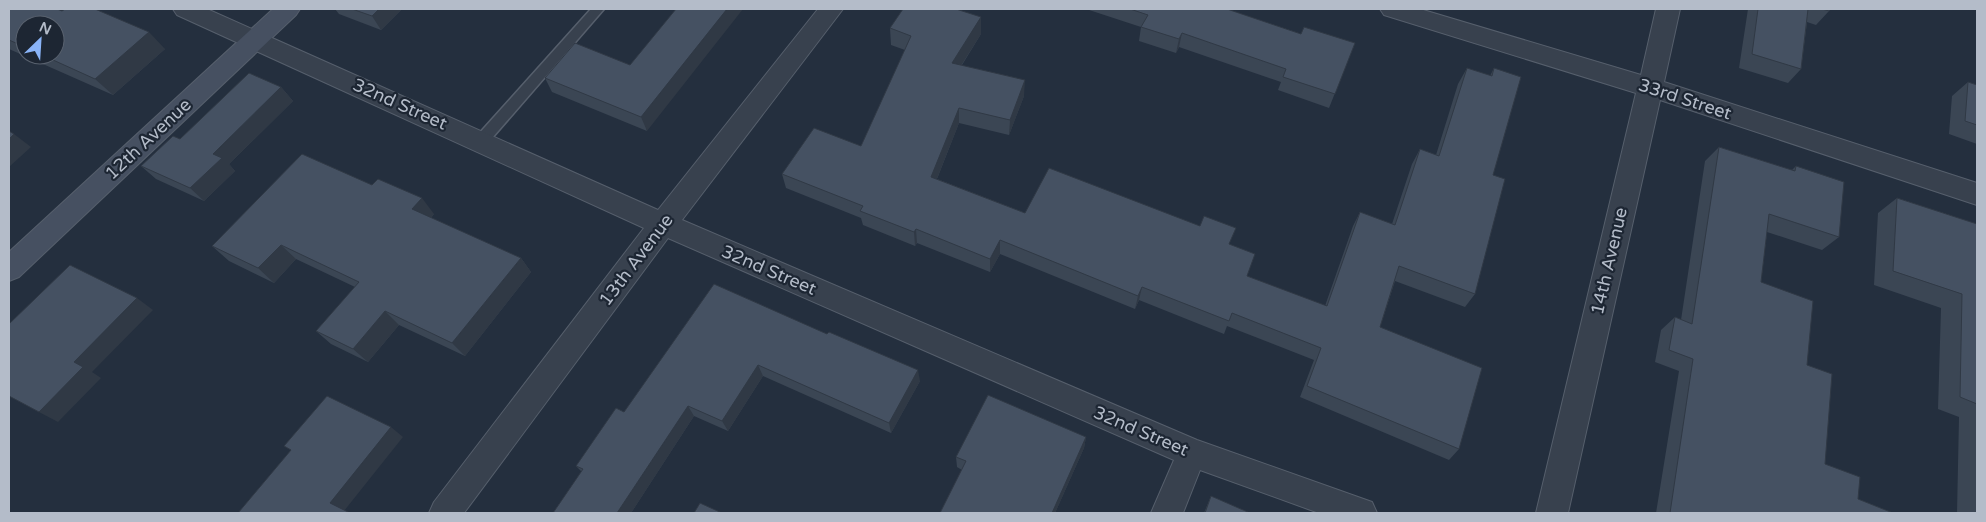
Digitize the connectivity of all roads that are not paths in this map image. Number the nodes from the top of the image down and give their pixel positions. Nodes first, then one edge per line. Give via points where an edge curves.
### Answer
1 (185, 9) edge
2 (288, 9) edge
3 (598, 9) edge
4 (831, 9) edge
5 (1392, 9) edge
6 (1668, 9) edge
7 (256, 39) junction
8 (1649, 87) junction
9 (481, 141) junction
10 (1977, 194) edge
11 (663, 224) junction
12 (9, 269) edge
13 (1192, 453) junction
14 (445, 513) edge
15 (1167, 513) edge
16 (1361, 513) edge
17 (1552, 513) edge

1 - 7 street, 32nd Street
2 - 7 street, 12th Avenue
3 - 9 lane
4 - 11 street, 13th Avenue
5 - 8 street, 33rd Street
6 - 8 street, 14th Avenue
7 - 9 street, 32nd Street
7 - 12 street, 12th Avenue
8 - 10 street, 33rd Street
8 - 17 street, 14th Avenue
9 - 11 street, 32nd Street
11 - 13 street, 32nd Street
11 - 14 street, 13th Avenue
13 - 15 street
13 - 16 street, 32nd Street

